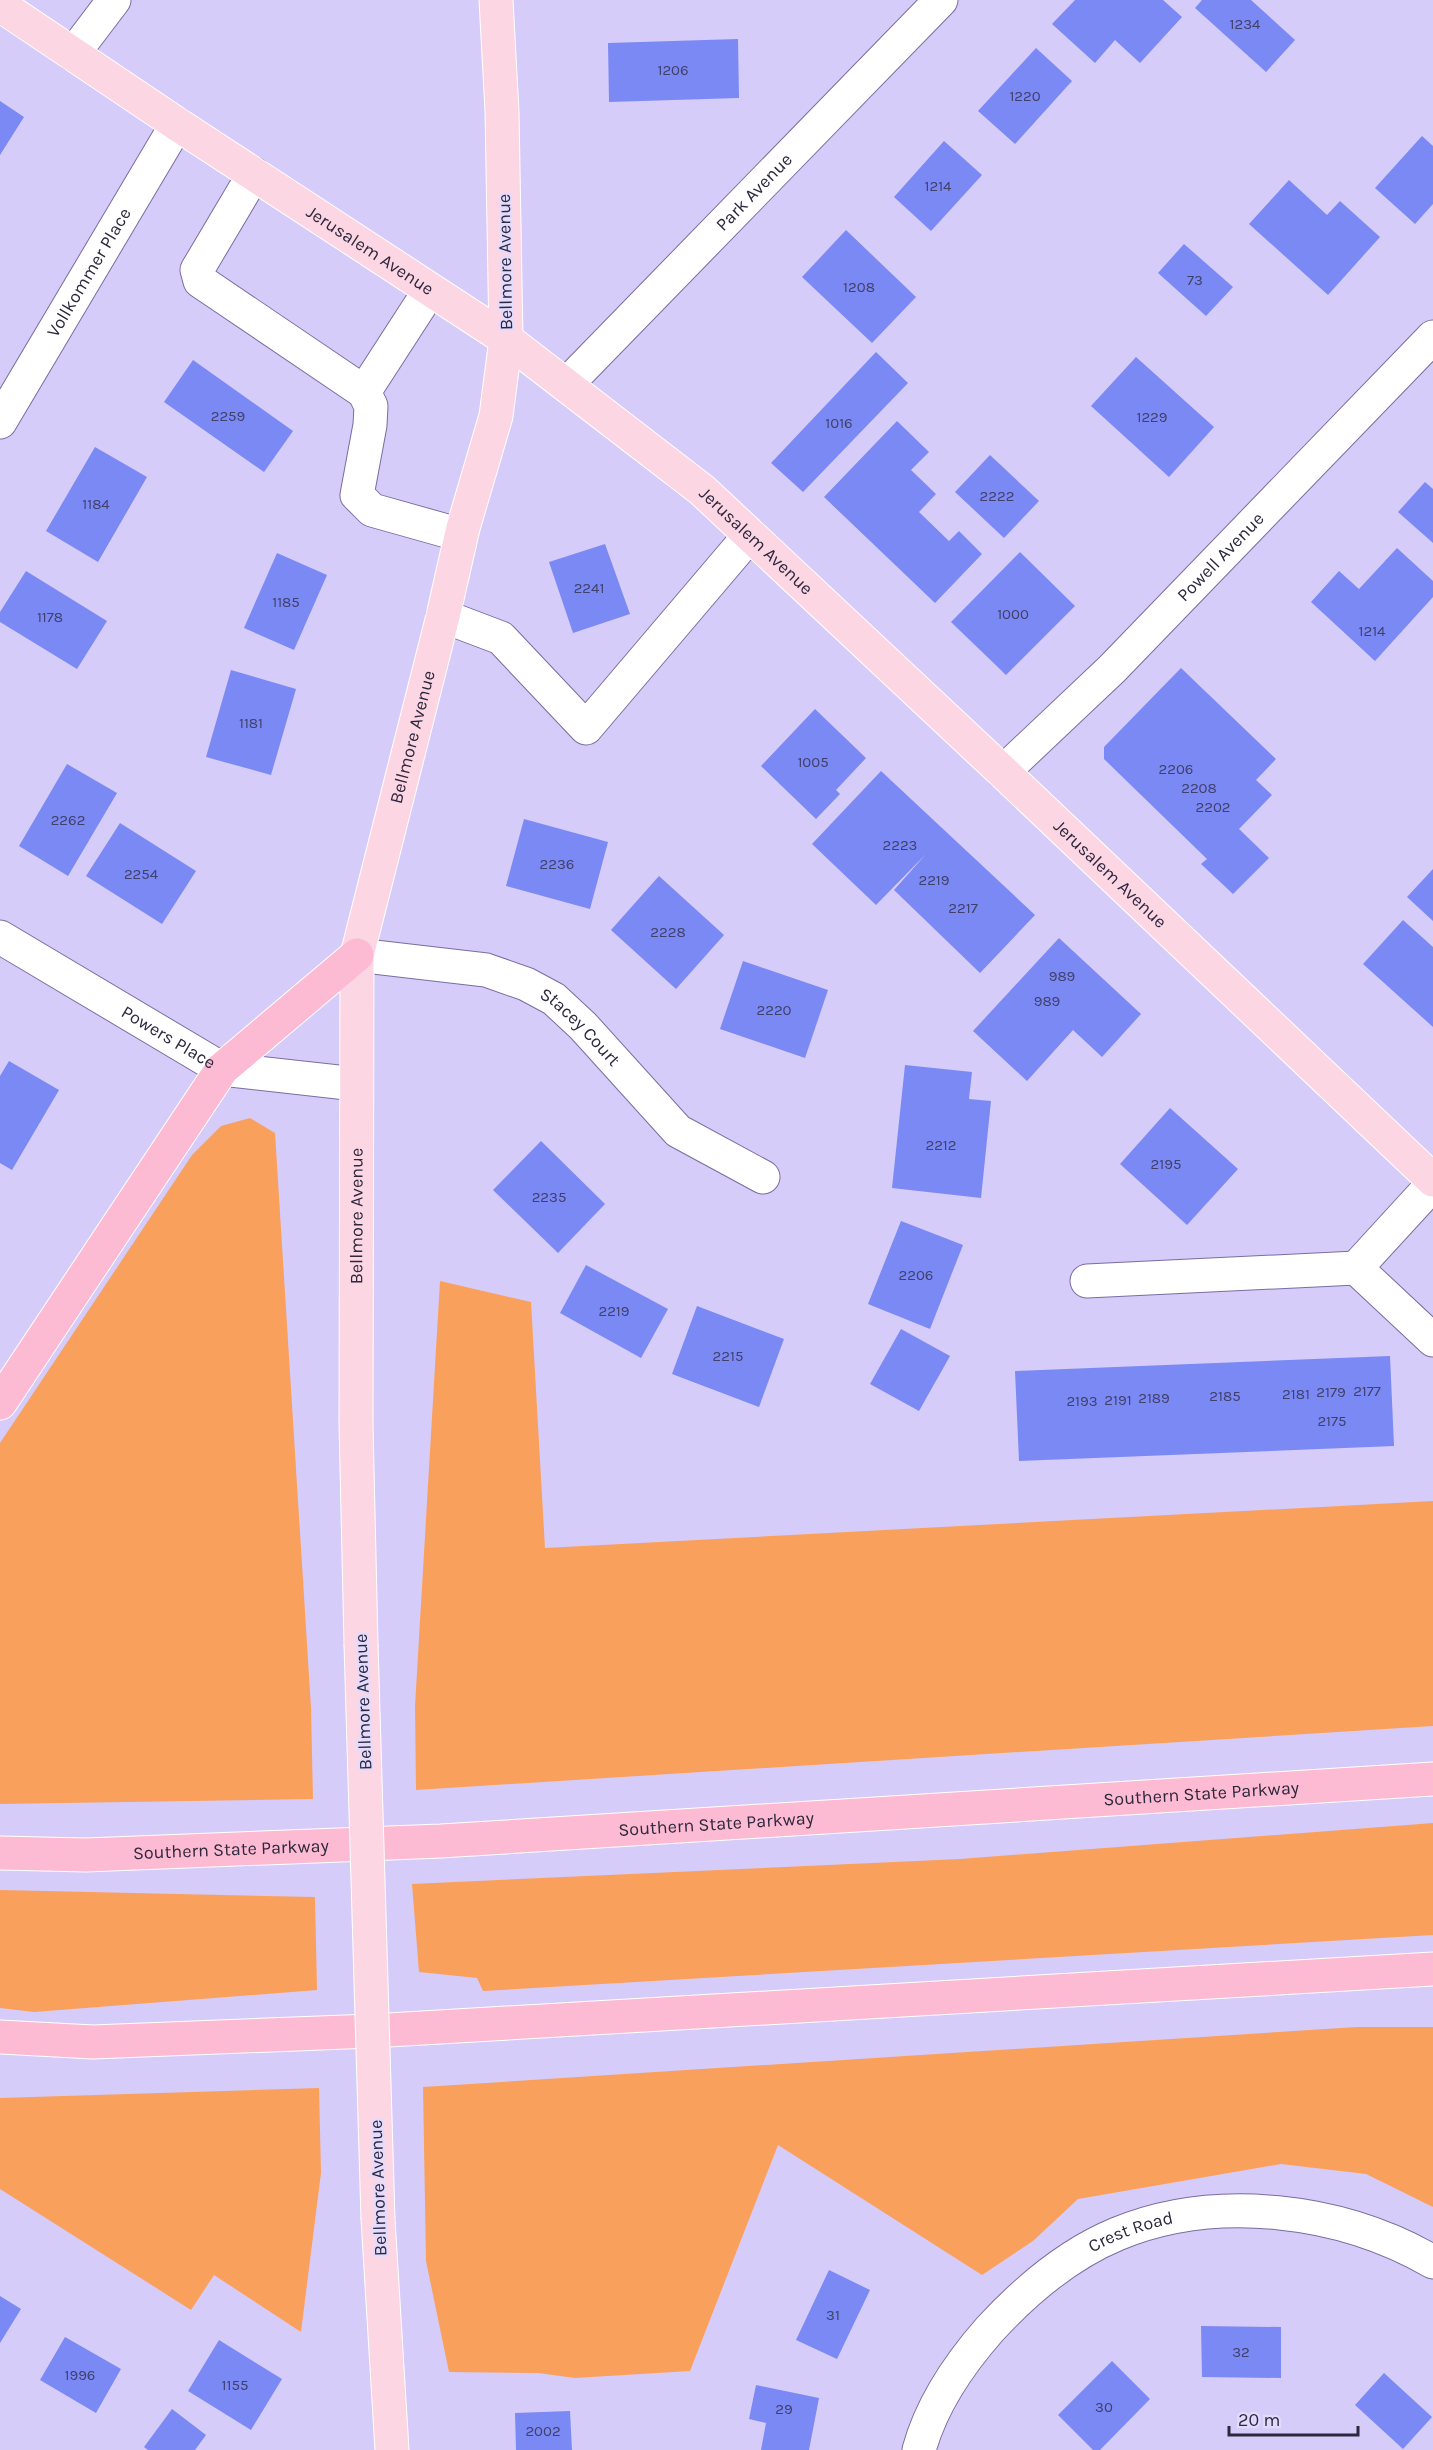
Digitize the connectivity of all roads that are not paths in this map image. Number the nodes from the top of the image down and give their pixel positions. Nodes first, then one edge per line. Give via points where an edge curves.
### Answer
1 (114, 0) edge
2 (496, 0) edge
3 (941, 0) edge
4 (0, 5) edge
5 (73, 54) junction
6 (177, 124) junction
7 (254, 174) junction
8 (430, 290) junction
9 (1433, 337) edge
10 (506, 339) junction
11 (567, 384) junction
12 (363, 392) junction
13 (0, 422) edge
14 (461, 535) junction
15 (750, 535) junction
16 (443, 616) junction
17 (1004, 772) junction
18 (0, 937) edge
19 (357, 955) junction
20 (222, 1069) junction
21 (356, 1084) junction
22 (763, 1177) dead end
23 (1433, 1180) edge
24 (1433, 1184) edge
25 (1356, 1268) junction
26 (1087, 1281) dead end
27 (1433, 1340) edge
28 (0, 1403) edge
29 (1433, 1779) edge
30 (0, 1853) edge
31 (1433, 1969) edge
32 (0, 2037) edge
33 (1433, 2262) edge
34 (392, 2450) edge
35 (919, 2450) edge

1 - 5 street
2 - 10 main road, Bellmore Avenue
3 - 11 street, Park Avenue
4 - 5 main road, Jerusalem Avenue
5 - 6 main road, Jerusalem Avenue
6 - 7 main road, Jerusalem Avenue
6 - 13 street, Vollkommer Place
7 - 8 main road, Jerusalem Avenue
7 - 12 street via 197,270 200,281
8 - 10 main road, Jerusalem Avenue
8 - 12 street
9 - 17 street, Powell Avenue via 1112,669
10 - 11 main road, Jerusalem Avenue
10 - 14 main road, Bellmore Avenue via 496,416
11 - 15 main road, Jerusalem Avenue via 702,490
12 - 14 street via 371,406 370,425 357,495 372,510
14 - 16 main road, Bellmore Avenue
15 - 16 street via 586,728 501,638
15 - 17 main road, Jerusalem Avenue
16 - 19 main road, Bellmore Avenue
17 - 23 main road, Jerusalem Avenue
18 - 20 street, Powers Place
19 - 20 highway
19 - 21 main road, Bellmore Avenue
19 - 22 street, Stacey Court via 486,970 554,999 678,1131
20 - 21 street, Powers Place
20 - 28 highway
21 - 34 main road, Bellmore Avenue, bridge via 356,1424 361,1644 378,2219
24 - 25 street
25 - 26 street
25 - 27 street
29 - 30 highway, Southern State Parkway via 441,1841 86,1856
31 - 32 highway via 371,2031 93,2042
33 - 35 street, Crest Road via 1353,2228 1274,2213 1183,2216 1116,2235 1042,2280 1000,2319 951,2382

